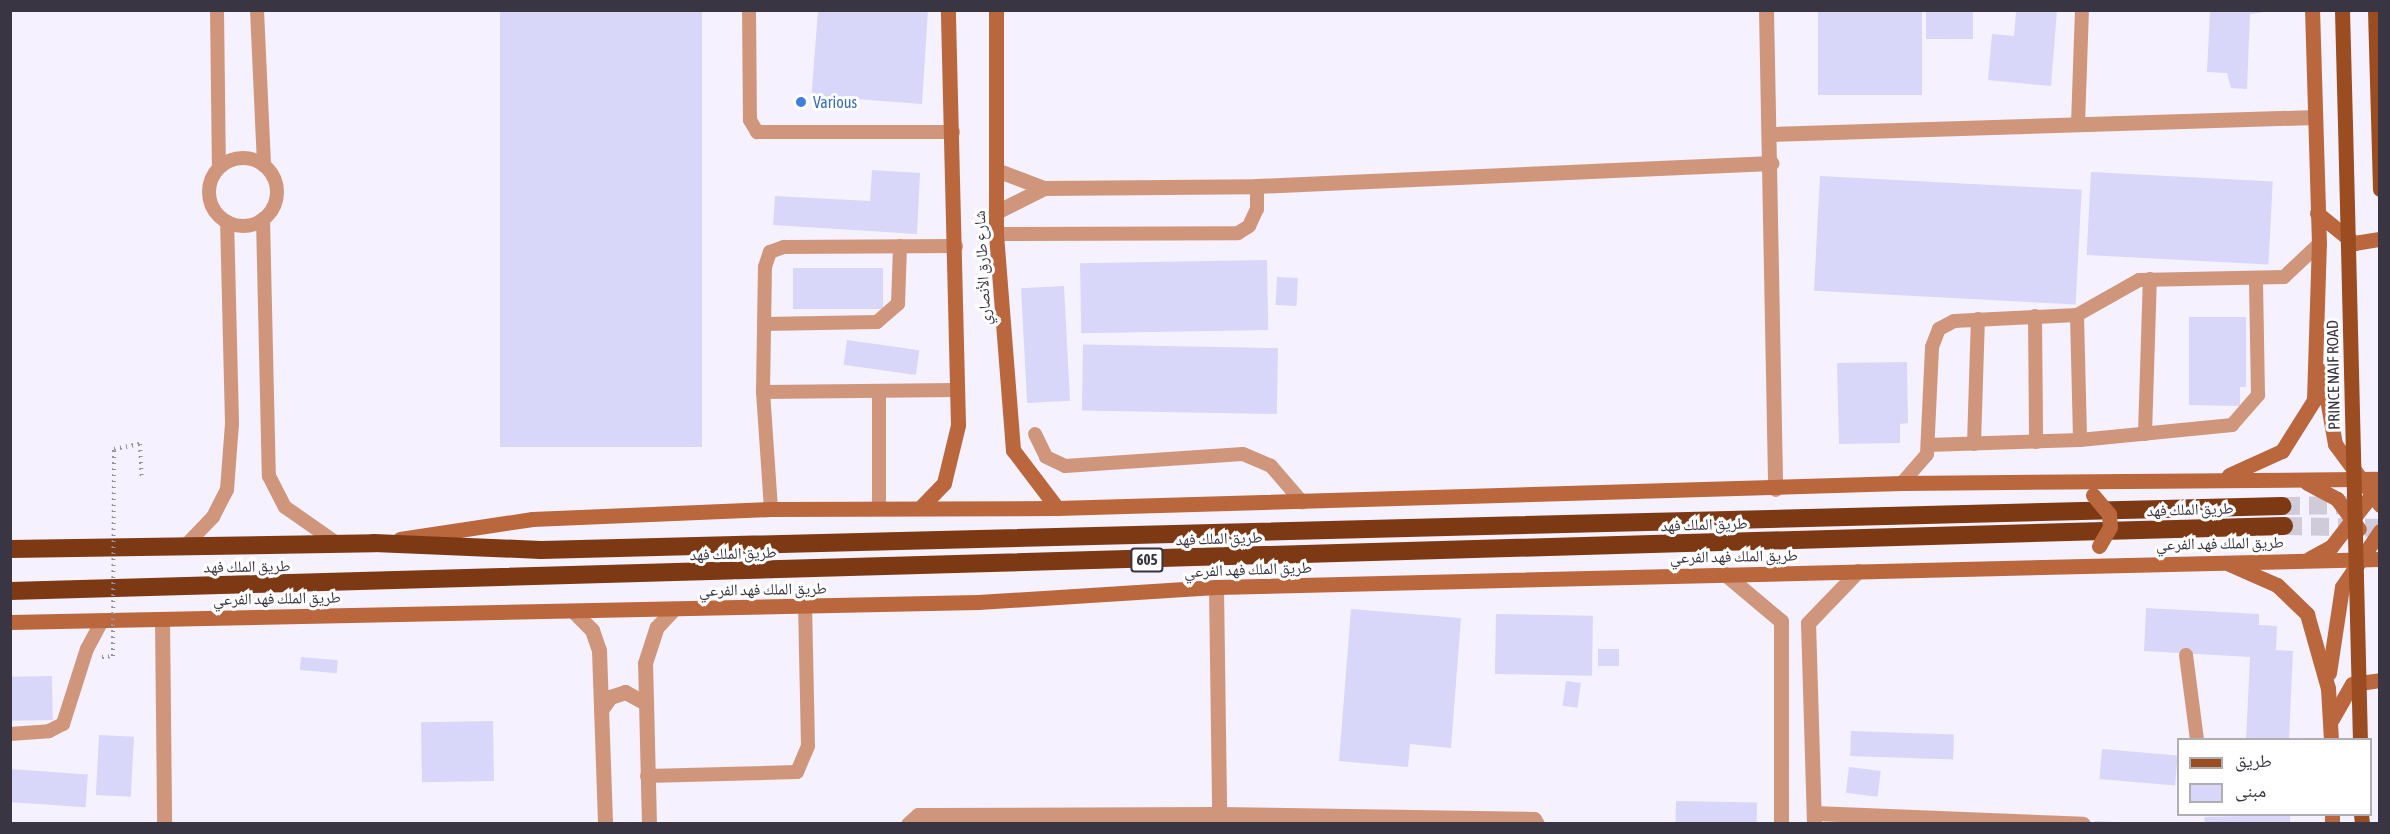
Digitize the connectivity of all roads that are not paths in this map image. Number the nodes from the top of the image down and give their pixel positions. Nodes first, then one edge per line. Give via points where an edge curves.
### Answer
1 (217, 10) edge
2 (257, 10) edge
3 (749, 10) edge
4 (948, 10) edge
5 (996, 10) edge
6 (1766, 10) edge
7 (2082, 10) edge
8 (2313, 10) edge
9 (2342, 10) edge
10 (2375, 10) edge
11 (2315, 117) junction
12 (2078, 124) junction
13 (952, 132) junction
14 (1770, 134) junction
15 (1771, 163) junction
16 (264, 166) junction
17 (219, 167) junction
18 (996, 170) junction
19 (1257, 186) junction
20 (1044, 188) junction
21 (2379, 189) edge
22 (996, 212) junction
23 (2318, 213) junction
24 (263, 219) junction
25 (227, 222) junction
26 (996, 234) junction
27 (2379, 239) edge
28 (2319, 243) junction
29 (900, 246) junction
30 (956, 246) junction
31 (2150, 279) junction
32 (2256, 282) junction
33 (2077, 315) junction
34 (2035, 316) junction
35 (1978, 319) junction
36 (764, 324) junction
37 (2317, 336) junction
38 (957, 390) junction
39 (879, 391) junction
40 (763, 392) junction
41 (1035, 434) dead end
42 (2145, 434) junction
43 (2080, 440) junction
44 (2036, 442) junction
45 (1974, 444) junction
46 (1928, 445) junction
47 (2220, 478) junction
48 (2294, 479) junction
49 (2360, 479) junction
50 (2379, 479) edge
51 (2069, 480) junction
52 (1902, 483) junction
53 (1776, 489) junction
54 (2377, 495) edge
55 (1302, 502) junction
56 (2282, 506) tunnel mouth
57 (921, 507) junction
58 (1057, 508) junction
59 (771, 509) junction
60 (879, 509) junction
61 (2352, 520) junction
62 (2284, 526) tunnel mouth
63 (2379, 531) edge
64 (374, 543) junction
65 (338, 544) junction
66 (186, 545) junction
67 (2370, 545) junction
68 (10, 549) edge
69 (2379, 559) edge
70 (2211, 560) junction
71 (2304, 560) junction
72 (2360, 560) junction
73 (2073, 564) junction
74 (1858, 571) junction
75 (1725, 573) junction
76 (1216, 587) junction
77 (10, 591) edge
78 (805, 606) junction
79 (674, 609) junction
80 (573, 611) junction
81 (162, 619) junction
82 (102, 621) junction
83 (10, 622) edge
84 (2186, 655) dead end
85 (2379, 680) edge
86 (2328, 688) junction
87 (646, 703) junction
88 (601, 710) junction
89 (2331, 721) junction
90 (10, 734) edge
91 (2198, 738) edge
92 (2331, 738) edge
93 (2360, 738) edge
94 (648, 776) junction
95 (1219, 814) junction
96 (1814, 818) edge
97 (164, 824) edge
98 (605, 824) edge
99 (649, 824) edge
100 (908, 824) edge
101 (1537, 824) edge
102 (1781, 824) edge
103 (2083, 824) edge

1 - 17 lane
2 - 16 lane
3 - 13 lane via 750,120 757,132
4 - 13 main road, شارع طارق الأنصاري
5 - 18 main road, شارع طارق الأنصاري
6 - 14 street
7 - 12 lane
8 - 11 main road
9 - 93 main road, PRINCE NAIF ROAD, bridge
10 - 21 main road
11 - 12 street
11 - 23 main road
12 - 14 street
13 - 30 main road, شارع طارق الأنصاري
14 - 15 street
15 - 19 street
15 - 53 street
16 - 17 lane via 236,158
16 - 24 lane via 277,193
17 - 25 lane via 209,198
18 - 20 street
18 - 22 main road, شارع طارق الأنصاري
19 - 20 street
19 - 26 lane via 1257,209 1249,226 1238,233
20 - 22 street
22 - 26 main road, شارع طارق الأنصاري
23 - 27 main road via 2354,243
23 - 28 main road
24 - 25 lane via 246,226
24 - 65 lane via 269,476 285,507
25 - 66 lane via 232,423 227,490 213,518
26 - 58 main road, شارع طارق الأنصاري via 1013,450
28 - 32 lane via 2284,277
28 - 37 main road
29 - 30 lane
29 - 36 lane via 898,304 877,322
29 - 36 lane via 784,247 770,252 765,267
30 - 38 main road, شارع طارق الأنصاري
31 - 32 lane
31 - 33 lane via 2121,286
31 - 42 lane
32 - 42 lane via 2258,395 2246,415 2232,425
33 - 34 lane
33 - 43 lane
34 - 35 lane
34 - 44 lane
35 - 45 lane
35 - 46 lane via 1954,321 1939,329 1932,347
36 - 40 lane
37 - 47 main road via 2314,400 2295,436 2259,464
37 - 49 main road via 2335,444
38 - 39 lane
38 - 57 main road, شارع طارق الأنصاري via 958,425 944,483
39 - 40 lane
39 - 60 lane
40 - 59 lane
41 - 55 lane via 1046,458 1065,466 1243,454 1271,466
42 - 43 lane
43 - 44 lane
44 - 45 lane
45 - 46 lane
46 - 52 lane
47 - 48 main road
47 - 51 main road
48 - 49 main road
48 - 61 main road via 2329,493
49 - 50 main road
49 - 54 main road
51 - 52 main road
51 - 73 main road, bridge via 2093,495 2109,514 2110,527 2099,546
52 - 53 main road
53 - 55 main road
54 - 61 main road
55 - 58 main road
56 - 64 highway, طريق الملك فهد / 605 via 541,550
57 - 58 main road
57 - 60 main road
59 - 60 main road
59 - 64 main road via 532,519
61 - 67 main road
61 - 71 main road via 2331,547
62 - 77 highway, طريق الملك فهد / 605
63 - 67 main road
64 - 65 highway, طريق الملك فهد / 605
65 - 66 highway, طريق الملك فهد / 605
66 - 68 highway, طريق الملك فهد / 605
67 - 69 main road
67 - 72 main road
69 - 72 main road, طريق الملك فهد الفرعي
70 - 71 main road, طريق الملك فهد الفرعي
70 - 73 main road, طريق الملك فهد الفرعي
70 - 86 main road via 2258,575 2294,597 2316,634
71 - 72 main road, طريق الملك فهد الفرعي
72 - 86 main road via 2337,601
73 - 74 main road, طريق الملك فهد الفرعي
74 - 75 main road, طريق الملك فهد الفرعي
74 - 96 street via 1808,623
75 - 76 main road, طريق الملك فهد الفرعي
75 - 102 street via 1781,621
76 - 78 main road, طريق الملك فهد الفرعي
76 - 95 street
78 - 79 main road, طريق الملك فهد الفرعي
78 - 94 lane via 808,746 797,772
79 - 80 main road, طريق الملك فهد الفرعي
79 - 87 street via 657,627 647,650
80 - 81 main road, طريق الملك فهد الفرعي
80 - 88 street via 596,640
81 - 82 main road, طريق الملك فهد الفرعي
81 - 97 street
82 - 83 main road, طريق الملك فهد الفرعي
82 - 90 lane via 87,650 63,724 49,731
84 - 91 lane
85 - 89 main road via 2352,684
86 - 89 main road
87 - 88 street via 625,692 610,697
87 - 94 street
88 - 98 street
89 - 92 main road
94 - 99 street
95 - 100 street via 918,815
95 - 101 street via 1534,819
96 - 103 street

